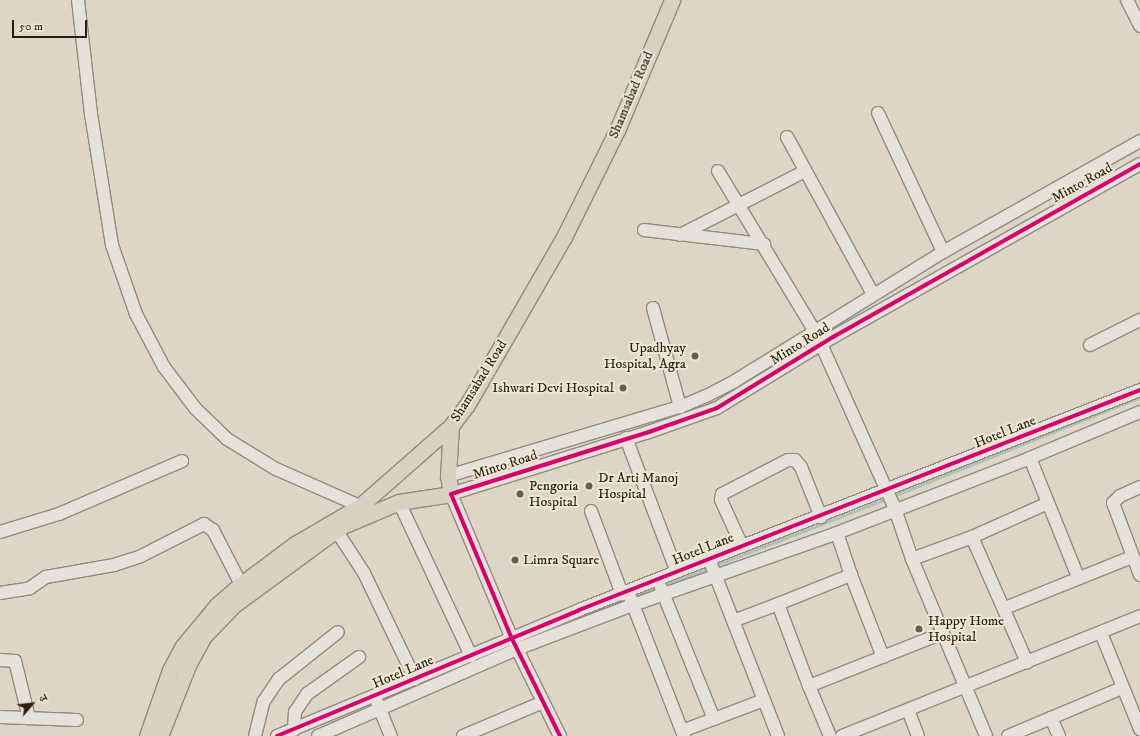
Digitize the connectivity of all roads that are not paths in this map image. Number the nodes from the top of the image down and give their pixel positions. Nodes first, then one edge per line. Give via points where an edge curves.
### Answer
1 (78, 0) edge
2 (672, 0) edge
3 (1127, 0) edge
4 (1140, 26) edge
5 (878, 113) dead end
6 (787, 137) dead end
7 (1140, 141) edge
8 (1140, 164) edge
9 (718, 171) dead end
10 (805, 171) junction
11 (739, 204) junction
12 (644, 230) dead end
13 (680, 234) junction
14 (764, 244) junction
15 (943, 252) junction
16 (874, 294) junction
17 (653, 308) dead end
18 (1140, 320) edge
19 (814, 330) junction
20 (821, 344) junction
21 (1090, 345) dead end
22 (1140, 390) edge
23 (680, 407) junction
24 (1140, 412) edge
25 (452, 426) junction
26 (626, 438) junction
27 (1030, 458) junction
28 (182, 461) dead end
29 (448, 476) junction
30 (1140, 487) edge
31 (887, 490) junction
32 (451, 494) junction
33 (399, 502) junction
34 (1048, 503) junction
35 (895, 509) junction
36 (362, 510) junction
37 (592, 511) dead end
38 (821, 517) junction
39 (336, 530) junction
40 (0, 532) edge
41 (837, 533) junction
42 (972, 537) junction
43 (742, 546) junction
44 (1132, 557) junction
45 (708, 559) junction
46 (912, 559) junction
47 (677, 572) junction
48 (715, 575) junction
49 (852, 576) junction
50 (1140, 576) edge
51 (1078, 577) junction
52 (657, 580) junction
53 (244, 590) junction
54 (625, 592) junction
55 (0, 593) edge
56 (663, 594) junction
57 (633, 604) junction
58 (778, 604) junction
59 (1005, 608) junction
60 (1140, 616) edge
61 (733, 621) junction
62 (338, 632) dead end
63 (1101, 632) junction
64 (943, 633) junction
65 (515, 645) junction
66 (471, 656) junction
67 (359, 657) dead end
68 (883, 657) junction
69 (0, 660) edge
70 (1027, 662) junction
71 (415, 679) junction
72 (809, 686) junction
73 (966, 688) junction
74 (1122, 688) junction
75 (764, 700) junction
76 (543, 702) junction
77 (377, 703) junction
78 (908, 710) junction
79 (0, 717) edge
80 (29, 718) junction
81 (1051, 718) junction
82 (714, 719) junction
83 (77, 720) dead end
84 (294, 730) junction
85 (1140, 730) edge
86 (319, 731) edge
87 (683, 733) edge
88 (147, 736) edge
89 (160, 736) edge
90 (255, 736) edge
91 (278, 736) edge
92 (391, 736) edge
93 (463, 736) edge
94 (560, 736) edge
95 (778, 736) edge
96 (830, 736) edge
97 (842, 736) edge
98 (918, 736) edge
99 (986, 736) edge
100 (1008, 736) edge
101 (1059, 736) edge

1 - 36 street via 91,114 112,245 136,314 164,367 195,408 227,439 276,469
2 - 25 main road, Shamsabad Road via 618,128 564,237
3 - 4 street
5 - 15 street
6 - 10 street
7 - 15 street, Minto Road
8 - 20 street, Minto Road
9 - 11 street
10 - 11 street
10 - 16 street
11 - 13 street
11 - 14 street
12 - 13 street
13 - 14 street
14 - 19 street
15 - 16 street, Minto Road
16 - 19 street, Minto Road
17 - 23 street
18 - 21 street
19 - 23 street, Minto Road via 735,381
20 - 26 street, Minto Road via 717,408
20 - 31 street
22 - 31 street, Hotel Lane
23 - 29 street, Minto Road
24 - 27 street
25 - 29 main road
25 - 36 main road, Shamsabad Road
26 - 32 street, Minto Road
26 - 47 street
27 - 34 street
27 - 35 street
28 - 40 street via 54,516
29 - 32 main road
30 - 44 street via 1120,496 1113,503
31 - 35 street
31 - 38 street, Hotel Lane
32 - 33 main road, Minto Road
32 - 65 street
33 - 36 main road, Minto Road
33 - 66 street
34 - 42 street
34 - 51 street
35 - 41 street
35 - 46 street
36 - 39 main road, Shamsabad Road
36 - 53 main road, Shamsabad Road via 301,540
37 - 54 street
38 - 43 street, Hotel Lane
38 - 43 street via 801,467 795,460 788,460 722,494 721,500
39 - 53 main road, Shamsabad Road
39 - 71 street via 380,604
41 - 48 street
41 - 49 street
42 - 46 street
42 - 59 street
43 - 45 street, Hotel Lane
44 - 50 street
44 - 51 street
45 - 47 street, Hotel Lane
45 - 48 street
46 - 64 street
47 - 52 street, Hotel Lane
48 - 56 street
48 - 61 street
49 - 58 street
49 - 68 street
51 - 59 street
52 - 54 street, Hotel Lane
52 - 56 street
53 - 55 street via 213,530 204,524 141,556 121,563 46,577 30,588
53 - 88 main road, Shamsabad Road via 199,623 183,646 170,670
53 - 89 main road, Shamsabad Road via 204,636 187,669
54 - 57 street
54 - 65 street, Hotel Lane
56 - 57 street
56 - 82 street
57 - 65 street
57 - 87 street
58 - 61 street
58 - 72 street
59 - 70 street
60 - 63 street
61 - 75 street
62 - 90 street via 279,679 264,701
63 - 70 street
63 - 74 street
64 - 68 street
64 - 73 street
65 - 66 street, Hotel Lane
65 - 76 street
65 - 77 street
66 - 71 street, Hotel Lane
67 - 84 street via 307,694 296,712
68 - 72 street
69 - 80 street via 15,661
70 - 73 street
71 - 77 street, Hotel Lane
72 - 96 street
73 - 78 street
73 - 99 street
74 - 81 street
74 - 85 street
75 - 82 street
75 - 95 street
76 - 93 street
76 - 94 street
77 - 86 street
77 - 92 street
78 - 97 street
78 - 98 street
79 - 80 street
80 - 83 street
81 - 100 street
81 - 101 street
82 - 87 street
84 - 86 street
84 - 91 street

